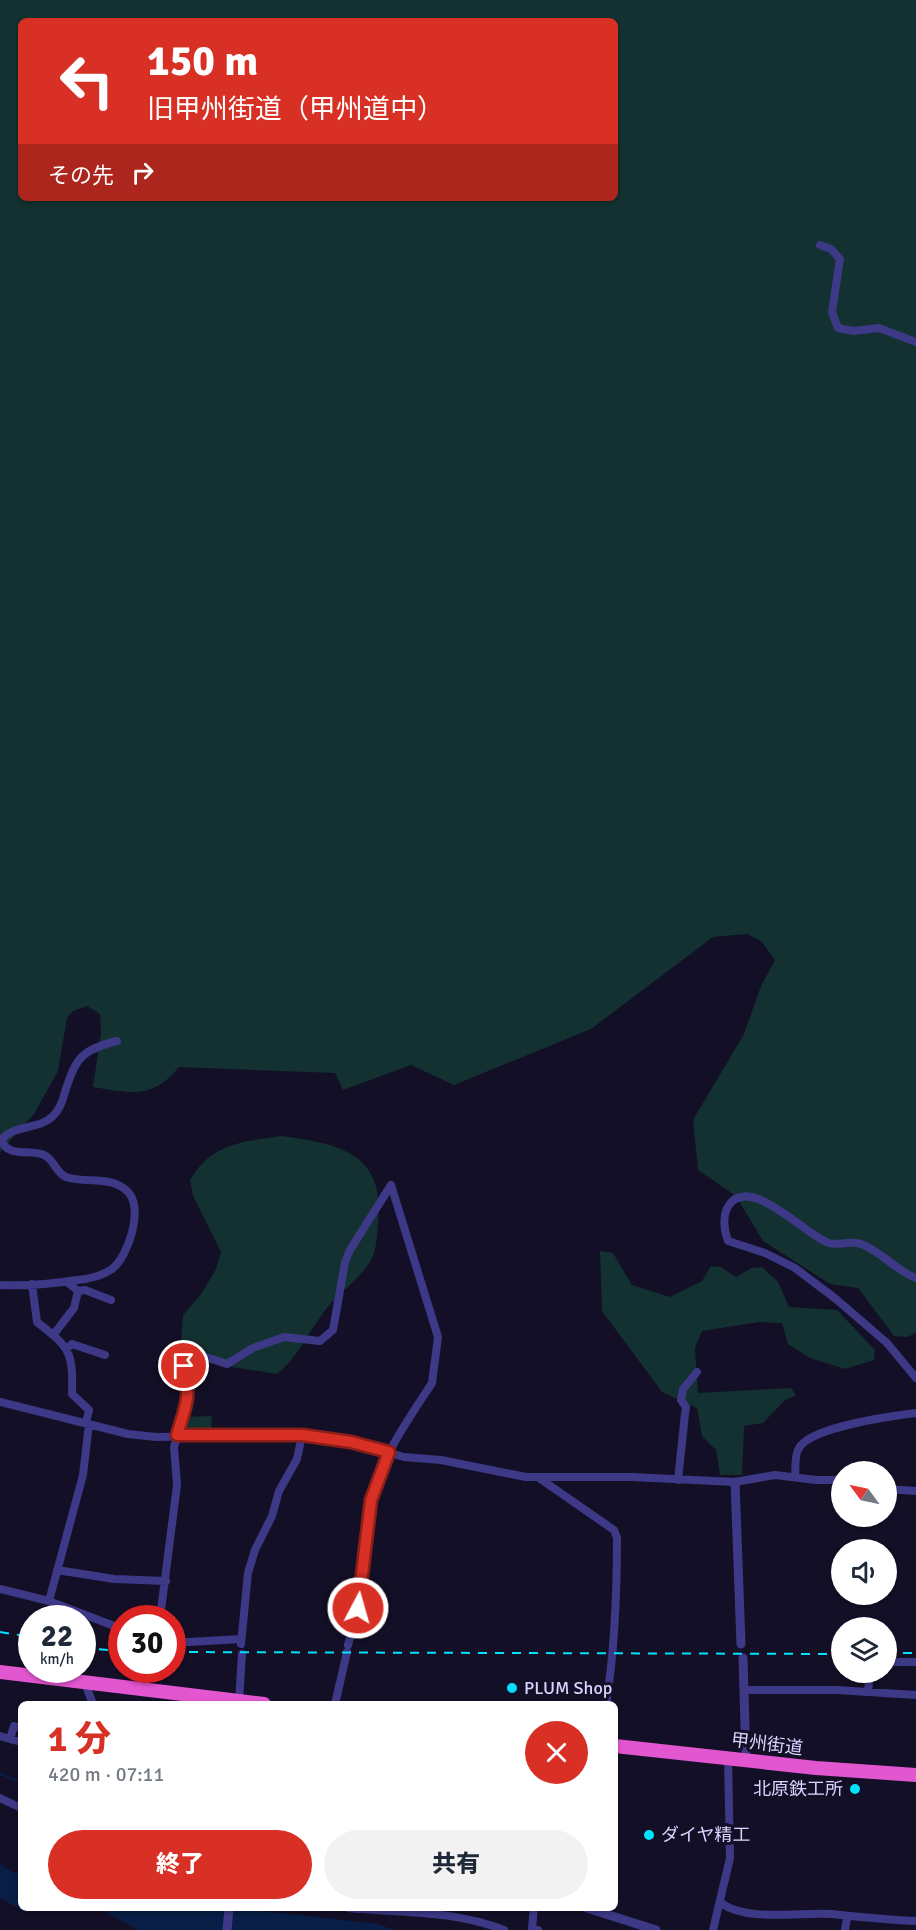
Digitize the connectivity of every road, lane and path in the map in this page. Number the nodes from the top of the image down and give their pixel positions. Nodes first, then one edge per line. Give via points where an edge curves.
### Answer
1 (820, 245) dead end
2 (916, 342) edge
3 (117, 1041) dead end
4 (916, 1278) edge
5 (67, 1282) junction
6 (32, 1284) junction
7 (0, 1285) edge
8 (78, 1291) junction
9 (111, 1300) dead end
10 (54, 1334) junction
11 (66, 1349) junction
12 (105, 1355) dead end
13 (698, 1372) dead end
14 (916, 1378) edge
15 (0, 1402) edge
16 (916, 1413) edge
17 (87, 1424) junction
18 (177, 1435) junction
19 (302, 1435) junction
20 (389, 1452) junction
21 (795, 1476) junction
22 (537, 1478) junction
23 (678, 1480) junction
24 (831, 1480) edge
25 (735, 1482) junction
26 (897, 1490) edge
27 (916, 1491) edge
28 (57, 1570) junction
29 (166, 1581) junction
30 (0, 1589) edge
31 (49, 1601) junction
32 (162, 1605) edge
33 (108, 1624) edge
34 (186, 1643) edge
35 (741, 1644) dead end
36 (242, 1654) dead end
37 (743, 1658) dead end
38 (897, 1662) edge
39 (916, 1662) edge
40 (0, 1672) edge
41 (869, 1683) edge
42 (86, 1686) dead end
43 (744, 1690) junction
44 (868, 1691) junction
45 (916, 1695) edge
46 (92, 1701) edge
47 (232, 1701) edge
48 (240, 1701) edge
49 (335, 1701) edge
50 (606, 1701) edge
51 (18, 1727) edge
52 (0, 1736) edge
53 (10, 1739) junction
54 (18, 1741) edge
55 (618, 1746) edge
56 (728, 1757) junction
57 (746, 1759) junction
58 (916, 1775) edge
59 (0, 1798) edge
60 (18, 1807) edge
61 (721, 1903) junction
62 (229, 1911) edge
63 (424, 1911) edge
64 (534, 1911) edge
65 (596, 1911) edge
66 (847, 1917) junction
67 (916, 1921) edge
68 (227, 1930) edge
69 (504, 1930) edge
70 (538, 1930) edge
71 (656, 1930) edge
72 (713, 1930) edge
73 (845, 1930) edge

1 - 2 street via 831,249 840,259 831,312 838,328 879,328
3 - 5 street via 81,1055 63,1101 52,1117 2,1138 10,1150 50,1158 56,1171 67,1177 108,1182 131,1194 135,1221 120,1262 104,1274
4 - 14 street via 862,1244 829,1243 765,1201 735,1198 726,1210 724,1232 728,1241 765,1252 795,1268 887,1343
5 - 6 street
5 - 8 street
6 - 7 street
6 - 10 street via 36,1322
8 - 9 street
8 - 10 street via 74,1308
10 - 11 street
11 - 12 street via 72,1344
11 - 17 street via 73,1366 72,1394 88,1410
13 - 23 street via 682,1389 681,1400 686,1407
15 - 17 street
16 - 21 street via 861,1421 803,1443 797,1451
17 - 18 street via 128,1434
17 - 28 street via 83,1475
18 - 19 street
18 - 20 street via 188,1403 186,1357 194,1353 227,1364 277,1339 320,1341 333,1330 345,1262 391,1185 438,1336 432,1383
18 - 29 street via 177,1485
19 - 20 street
19 - 34 street via 297,1458 279,1491 273,1516 248,1573 241,1642
20 - 22 street
20 - 49 street via 371,1500 358,1608
21 - 24 street
21 - 25 street
22 - 23 street
22 - 50 street via 614,1530 617,1538 614,1656
23 - 25 street
25 - 35 street
26 - 27 street
28 - 29 street via 114,1579
28 - 31 street
29 - 32 street
30 - 31 street
31 - 33 street
36 - 48 street
37 - 43 street
38 - 39 street
40 - 47 highway
41 - 44 street
42 - 46 street
43 - 44 street
43 - 57 street
44 - 45 street
51 - 53 street via 14,1726
52 - 53 street
53 - 54 street
55 - 56 highway, 甲州街道
56 - 57 highway, 甲州街道
56 - 61 street via 730,1858
57 - 58 highway, 甲州街道
59 - 60 street
61 - 66 street via 730,1910
61 - 72 street
62 - 68 street
63 - 69 street
64 - 70 street via 532,1928
65 - 71 street
66 - 67 street
66 - 73 street

